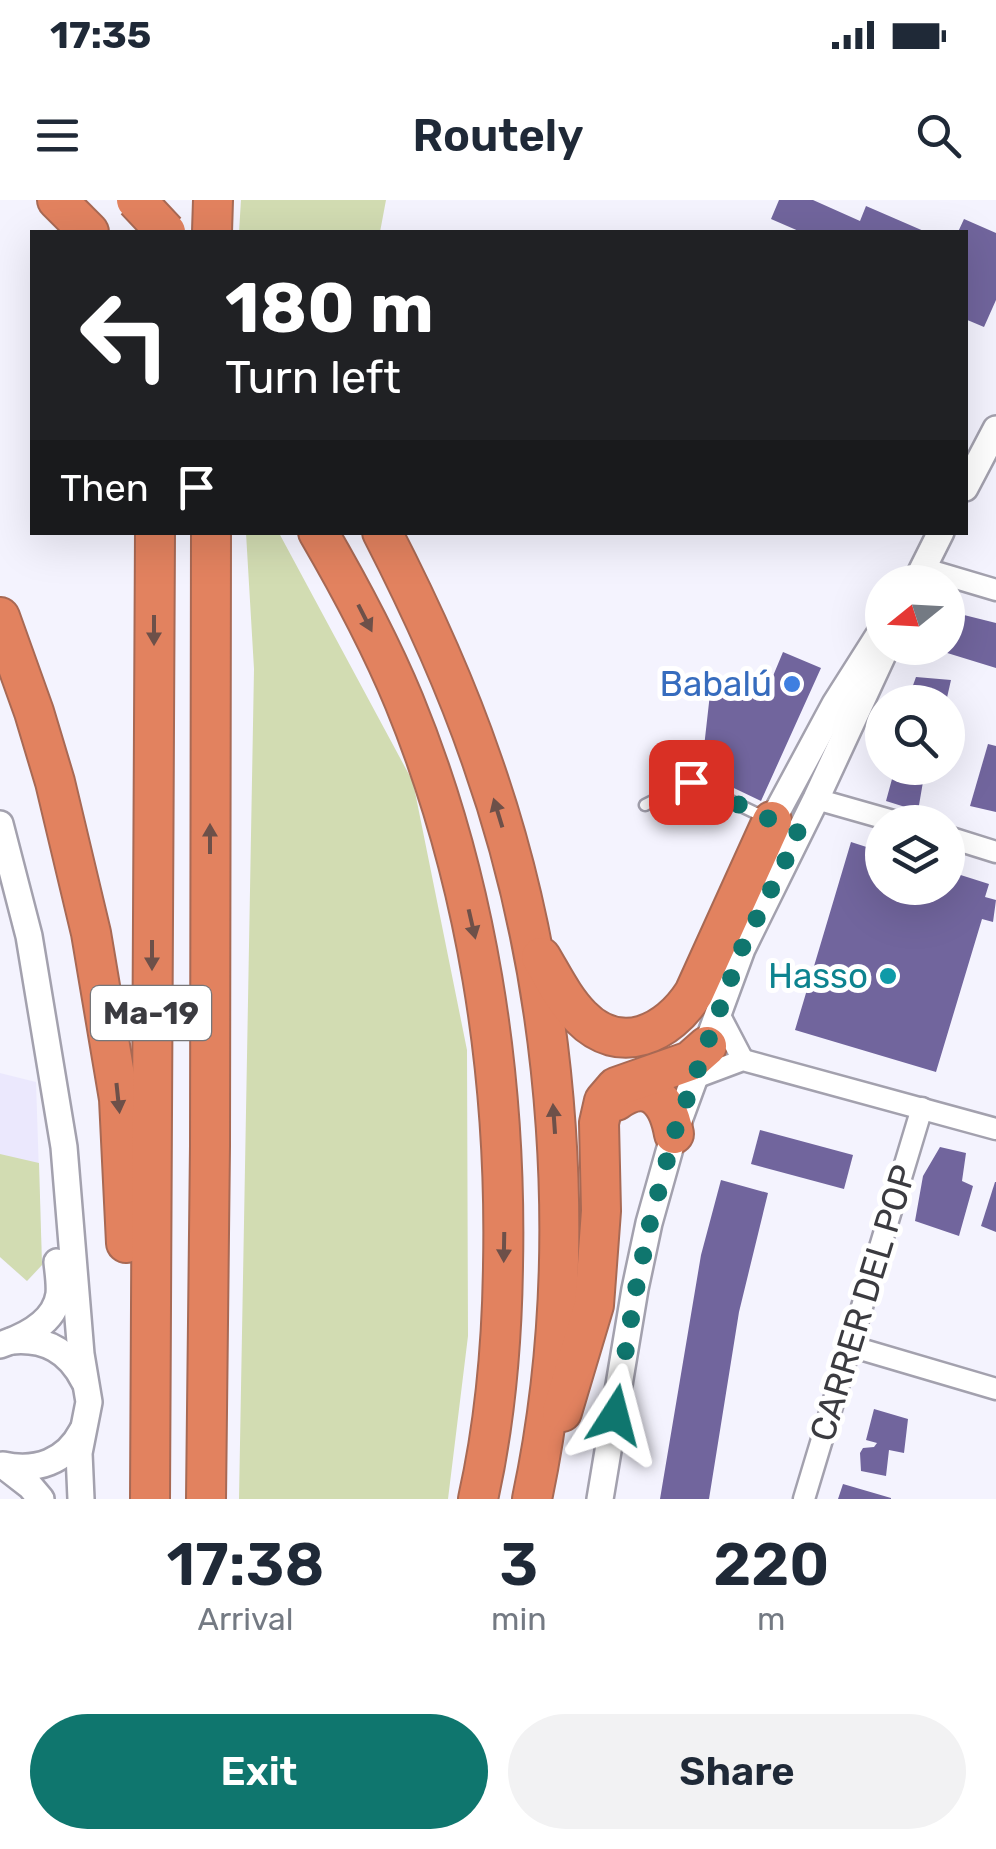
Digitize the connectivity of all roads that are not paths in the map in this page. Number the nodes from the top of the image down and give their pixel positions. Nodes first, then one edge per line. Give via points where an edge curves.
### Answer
1 (136, 200) edge
2 (158, 200) edge
3 (213, 200) edge
4 (158, 230) edge
5 (164, 230) edge
6 (212, 230) edge
7 (996, 429) edge
8 (968, 482) edge
9 (155, 535) edge
10 (211, 535) edge
11 (320, 535) edge
12 (383, 535) edge
13 (939, 535) edge
14 (924, 565) edge
15 (965, 585) edge
16 (996, 590) edge
17 (0, 617) edge
18 (865, 656) edge
19 (878, 665) edge
20 (816, 799) junction
21 (646, 805) dead end
22 (865, 813) edge
23 (0, 824) edge
24 (786, 827) junction
25 (965, 842) edge
26 (996, 852) edge
27 (531, 941) junction
28 (707, 1046) junction
29 (743, 1060) junction
30 (51, 1076) junction
31 (922, 1108) junction
32 (599, 1123) junction
33 (996, 1129) edge
34 (674, 1134) junction
35 (210, 1146) junction
36 (4, 1341) edge
37 (850, 1346) junction
38 (87, 1388) junction
39 (996, 1390) edge
40 (84, 1428) junction
41 (1, 1464) edge
42 (150, 1496) edge
43 (532, 1497) edge
44 (41, 1499) edge
45 (81, 1499) edge
46 (206, 1499) edge
47 (226, 1499) edge
48 (478, 1499) edge
49 (600, 1499) edge
50 (804, 1499) edge

1 - 5 highway, bridge
2 - 4 highway
3 - 6 highway
7 - 8 street
9 -> 42 highway, Ma-19
35 -> 10 highway, Ma-19
11 -> 48 highway via 406,704 451,843 487,1002 501,1122 504,1254 497,1378
27 -> 12 highway via 484,764 439,649
13 - 14 street
15 - 16 street
17 -> 42 highway via 55,782 107,1020 120,1099 132,1354
18 - 24 street via 834,704
19 - 20 street
20 - 22 street
20 - 24 street
21 - 24 lane via 691,782
23 - 30 street via 29,936
24 - 27 highway via 694,993 654,1031 622,1038 590,1026
24 - 28 street
25 - 26 street
43 -> 27 highway via 553,1350 558,1234 552,1093
28 - 29 street
28 - 29 street
28 - 32 highway via 690,1061 616,1087
28 - 34 street
29 - 31 street
30 - 36 street via 58,1297 42,1324
30 - 38 street
31 - 33 street
31 - 37 street, CARRER DEL POP
32 - 34 highway via 621,1096 644,1092 665,1105
32 - 43 highway via 594,1305
34 - 49 street via 636,1289
35 - 46 highway, Ma-19
35 - 47 highway via 227,1214
36 - 38 street via 56,1348
37 - 39 street
37 - 50 street, CARRER DEL POP
38 - 40 street
40 - 41 street via 51,1462 28,1468
40 - 45 street
41 - 44 street

